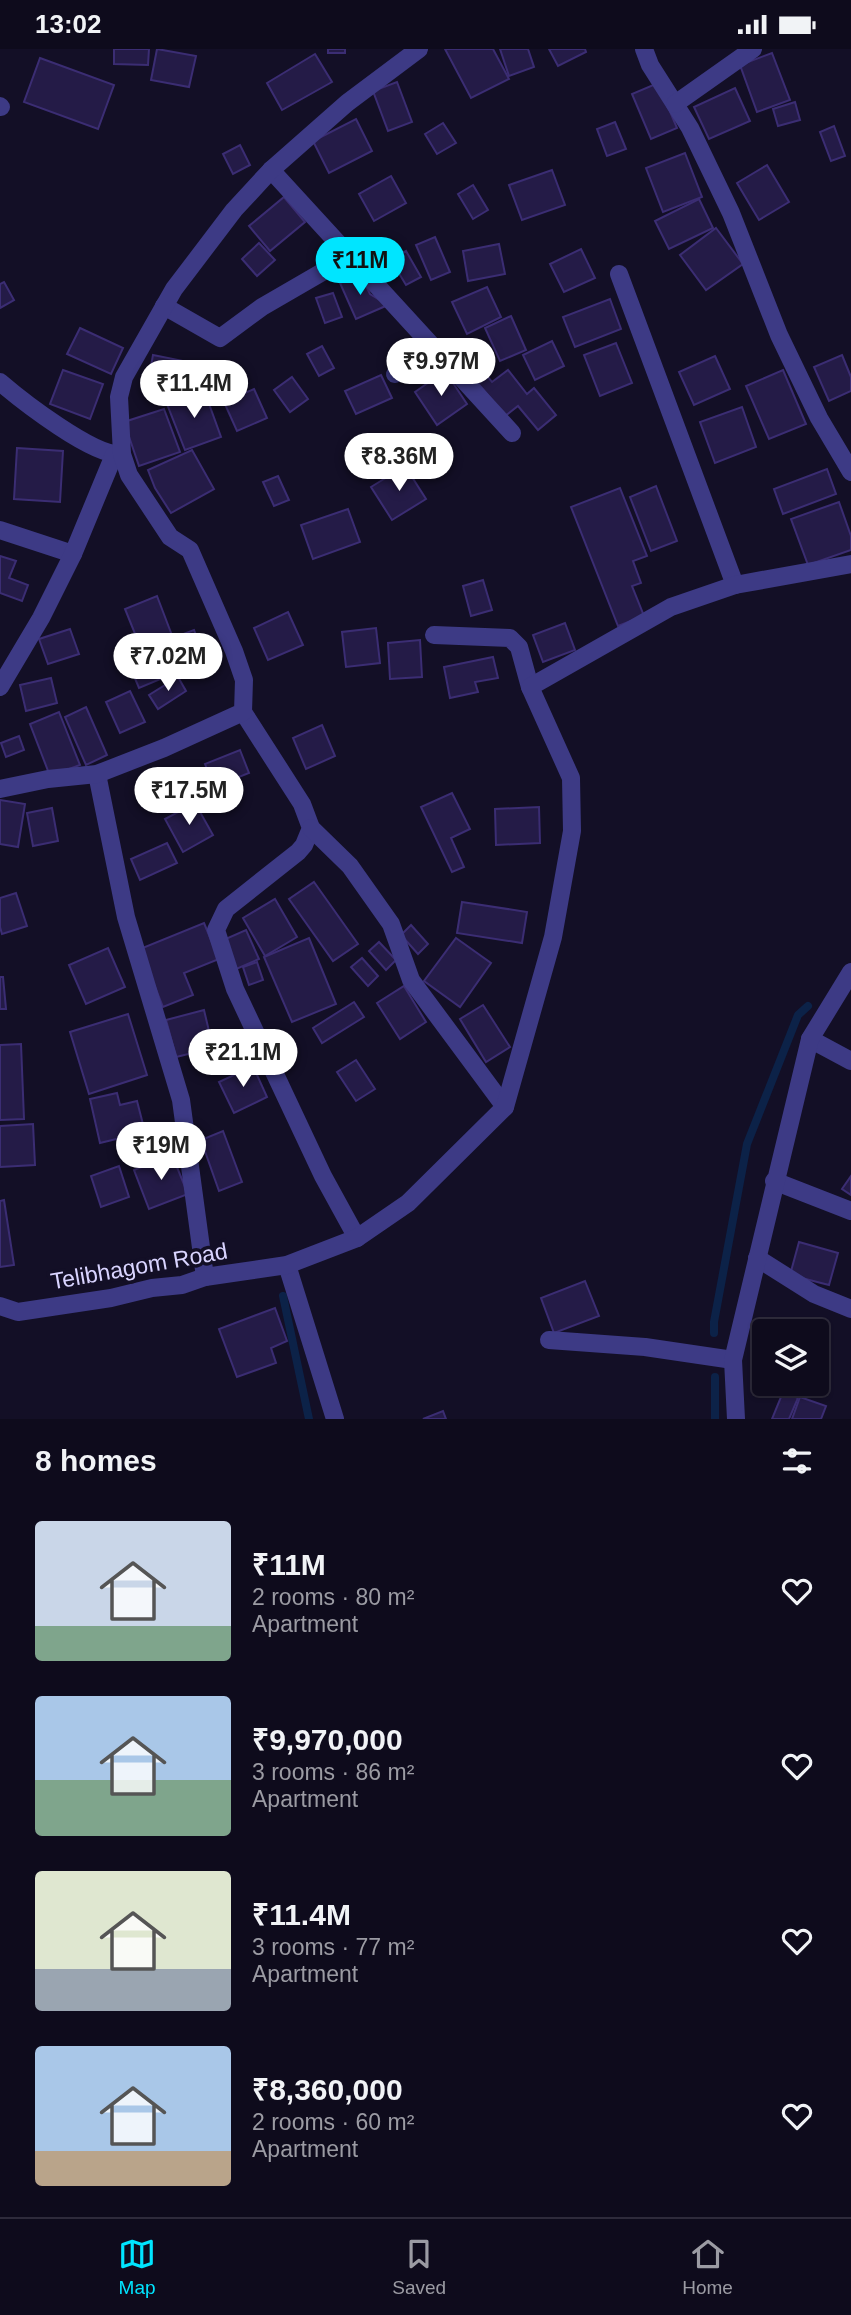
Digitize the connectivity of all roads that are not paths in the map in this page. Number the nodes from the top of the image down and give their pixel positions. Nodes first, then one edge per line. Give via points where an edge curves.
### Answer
1 (419, 49) edge
2 (644, 49) edge
3 (754, 49) edge
4 (675, 104) junction
5 (271, 170) junction
6 (350, 256) junction
7 (620, 274) dead end
8 (164, 306) junction
9 (433, 347) junction
10 (394, 374) dead end
11 (0, 383) edge
12 (512, 433) dead end
13 (118, 454) junction
14 (851, 472) edge
15 (0, 530) edge
16 (73, 554) junction
17 (851, 564) edge
18 (735, 585) junction
19 (434, 635) dead end
20 (0, 687) edge
21 (530, 687) junction
22 (243, 712) junction
23 (97, 774) junction
24 (0, 789) edge
25 (311, 828) junction
26 (851, 972) edge
27 (810, 1039) junction
28 (851, 1061) edge
29 (505, 1107) junction
30 (774, 1181) junction
31 (851, 1211) edge
32 (357, 1238) junction
33 (757, 1258) junction
34 (287, 1265) junction
35 (205, 1277) junction
36 (0, 1306) edge
37 (851, 1309) edge
38 (549, 1340) dead end
39 (733, 1360) junction
40 (335, 1419) edge
41 (736, 1419) edge

1 - 5 street via 347,103
2 - 4 street
3 - 4 street
4 - 14 street via 731,213 779,335
5 - 6 street
5 - 8 street via 214,235
6 - 8 street via 262,307 220,338
6 - 9 street
7 - 18 street
8 - 13 street via 124,377
9 - 10 street
9 - 12 street
11 - 13 street via 33,410
13 - 16 street
13 - 22 street via 170,537 190,550 244,680
15 - 16 street
16 - 20 street
17 - 18 street
18 - 21 street via 671,607
19 - 21 street via 510,638 519,647
21 - 29 street via 571,778 572,831 553,937
22 - 23 street
22 - 25 street via 302,804
23 - 24 street
23 - 35 street via 126,917 181,1100
25 - 29 street via 350,866 391,924 411,980
25 - 32 street via 298,852 226,909 216,930 235,989
26 - 27 street
27 - 28 street
27 - 30 street
29 - 32 street, Telibhagom Road via 408,1203
30 - 31 street
30 - 33 street
32 - 34 street, Telibhagom Road
33 - 37 street via 814,1294
33 - 39 street
34 - 35 street, Telibhagom Road
34 - 40 street
35 - 36 street, Telibhagom Road via 111,1298 18,1311
38 - 39 street
39 - 41 street

